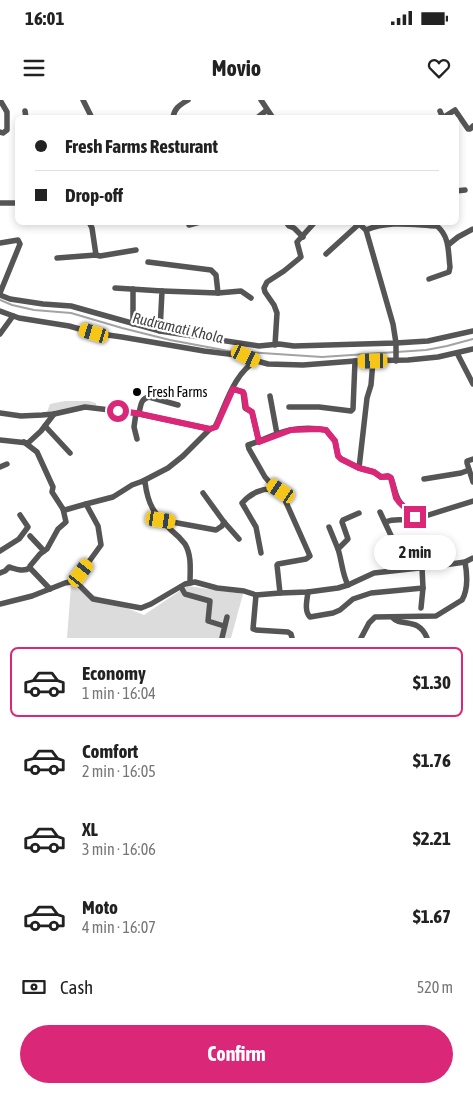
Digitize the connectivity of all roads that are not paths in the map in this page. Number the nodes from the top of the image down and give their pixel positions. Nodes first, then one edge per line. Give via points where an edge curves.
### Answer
1 (0, 100) edge
2 (83, 100) edge
3 (188, 100) edge
4 (261, 100) edge
5 (177, 103) edge
6 (25, 110) dead end
7 (267, 110) junction
8 (440, 111) dead end
9 (26, 115) edge
10 (90, 115) edge
11 (173, 115) edge
12 (261, 115) edge
13 (271, 115) edge
14 (442, 115) edge
15 (447, 115) edge
16 (458, 115) edge
17 (459, 116) edge
18 (473, 126) edge
19 (0, 132) edge
20 (465, 190) dead end
21 (459, 191) edge
22 (0, 204) edge
23 (15, 204) edge
24 (90, 225) edge
25 (288, 225) edge
26 (313, 225) edge
27 (356, 225) edge
28 (360, 225) edge
29 (380, 225) edge
30 (421, 225) edge
31 (473, 229) edge
32 (366, 230) junction
33 (303, 237) junction
34 (0, 243) edge
35 (448, 245) junction
36 (136, 250) dead end
37 (326, 254) dead end
38 (96, 255) junction
39 (57, 258) dead end
40 (148, 262) dead end
41 (429, 279) dead end
42 (115, 288) dead end
43 (132, 289) junction
44 (162, 290) junction
45 (218, 293) junction
46 (0, 294) edge
47 (251, 298) dead end
48 (0, 311) edge
49 (13, 316) junction
50 (133, 324) junction
51 (160, 331) junction
52 (473, 331) edge
53 (0, 334) edge
54 (275, 345) junction
55 (396, 345) junction
56 (473, 348) edge
57 (457, 353) junction
58 (396, 358) junction
59 (355, 361) junction
60 (373, 361) junction
61 (257, 362) junction
62 (473, 384) edge
63 (233, 389) junction
64 (270, 396) dead end
65 (178, 405) dead end
66 (290, 407) dead end
67 (0, 413) edge
68 (138, 413) junction
69 (54, 414) junction
70 (45, 426) junction
71 (210, 429) junction
72 (278, 434) junction
73 (137, 438) dead end
74 (0, 440) edge
75 (24, 442) junction
76 (259, 442) junction
77 (70, 453) dead end
78 (473, 459) edge
79 (7, 464) dead end
80 (0, 467) edge
81 (359, 468) junction
82 (469, 470) junction
83 (424, 480) dead end
84 (143, 481) junction
85 (473, 482) edge
86 (281, 491) junction
87 (203, 494) dead end
88 (473, 501) edge
89 (86, 504) junction
90 (64, 510) junction
91 (380, 512) dead end
92 (359, 513) dead end
93 (20, 515) dead end
94 (419, 518) junction
95 (161, 520) junction
96 (224, 522) junction
97 (385, 522) junction
98 (329, 526) dead end
99 (30, 536) dead end
100 (239, 539) dead end
101 (338, 549) junction
102 (0, 551) edge
103 (44, 551) junction
104 (261, 553) dead end
105 (473, 558) edge
106 (465, 562) junction
107 (30, 568) junction
108 (422, 568) junction
109 (397, 570) junction
110 (0, 573) edge
111 (75, 581) junction
112 (190, 583) junction
113 (348, 585) junction
114 (181, 587) junction
115 (423, 588) junction
116 (50, 589) junction
117 (308, 592) junction
118 (280, 593) junction
119 (256, 595) junction
120 (0, 604) edge
121 (421, 608) dead end
122 (227, 617) dead end
123 (392, 617) junction
124 (224, 626) junction
125 (222, 638) edge
126 (292, 638) edge
127 (361, 638) edge
128 (427, 638) edge

1 - 19 street via 7,112 7,121 6,130
2 - 10 street
3 - 5 street
4 - 7 street
5 - 11 street
6 - 9 street
7 - 12 street
7 - 13 street
8 - 14 street
15 - 16 street via 455,110
17 - 18 street via 468,129
20 - 21 street
22 - 23 street
24 - 38 street
25 - 33 street
26 - 33 street
27 - 37 street
28 - 32 street
29 - 32 street
30 - 35 street via 437,226 443,231
31 - 35 street
32 - 55 street
33 - 54 street via 297,242 301,257 267,282 264,288 276,313
34 - 46 street via 18,240 20,244
35 - 41 street via 450,272
36 - 38 street
38 - 39 street
40 - 45 street via 211,270 216,275
42 - 43 street
43 - 44 street
43 - 50 street
44 - 45 street
44 - 51 street
45 - 47 street via 240,291
46 - 50 street via 10,299 71,306
48 - 49 street
49 - 53 street
49 - 61 street via 204,352 246,356
50 - 51 street
51 - 54 street via 259,346
52 - 55 street
54 - 55 street
55 - 58 street
56 - 57 street
57 - 58 street
57 - 62 street
58 - 60 street
59 - 60 street
59 - 61 street via 303,365
59 - 66 street via 351,411
60 - 81 street
61 - 63 street via 241,373
63 - 71 street via 216,427
63 - 76 street via 243,392
64 - 72 street
65 - 68 street via 149,397 144,398
67 - 69 street via 21,416
68 - 69 street via 85,407
68 - 71 street
68 - 73 street via 134,427
69 - 70 street
70 - 75 street via 28,443
70 - 77 street
71 - 84 street via 168,468
72 - 76 street
72 - 81 street via 291,430 326,430 335,441 338,456
74 - 75 street
75 - 90 street via 37,452 52,492
76 - 86 street via 248,445 248,449 264,477
78 - 82 street via 467,461
79 - 80 street
81 - 94 street via 391,478 396,498
82 - 83 street
82 - 85 street
84 - 89 street via 114,497
84 - 95 street via 151,506
86 - 104 street via 263,490 242,503 256,527
86 - 118 street via 310,556 278,564
87 - 96 street
88 - 94 street
89 - 90 street
89 - 111 street via 98,526 101,545
90 - 103 street via 66,522
91 - 97 street
92 - 101 street via 343,520 348,539
93 - 102 street via 28,527 19,539
94 - 97 street
95 - 96 street via 216,530
95 - 112 street via 186,545 190,559
96 - 100 street
97 - 109 street via 394,542
98 - 101 street
99 - 103 street
101 - 113 street
103 - 107 street
105 - 106 street
106 - 108 street
106 - 123 street via 467,574 462,600 436,616
107 - 110 street via 18,570 9,567
107 - 116 street
108 - 109 street
108 - 115 street
109 - 113 street via 374,573
111 - 114 street via 93,599 141,608
111 - 116 street
112 - 114 street
112 - 119 street
113 - 117 street
114 - 124 street via 185,594 210,601 208,621
115 - 117 street via 371,593 353,599 333,613 310,618
115 - 121 street
116 - 120 street
117 - 118 street
118 - 119 street
119 - 126 street via 253,629 288,632
122 - 124 street
123 - 127 street via 372,619
123 - 128 street via 395,621 412,623 422,629
124 - 125 street

